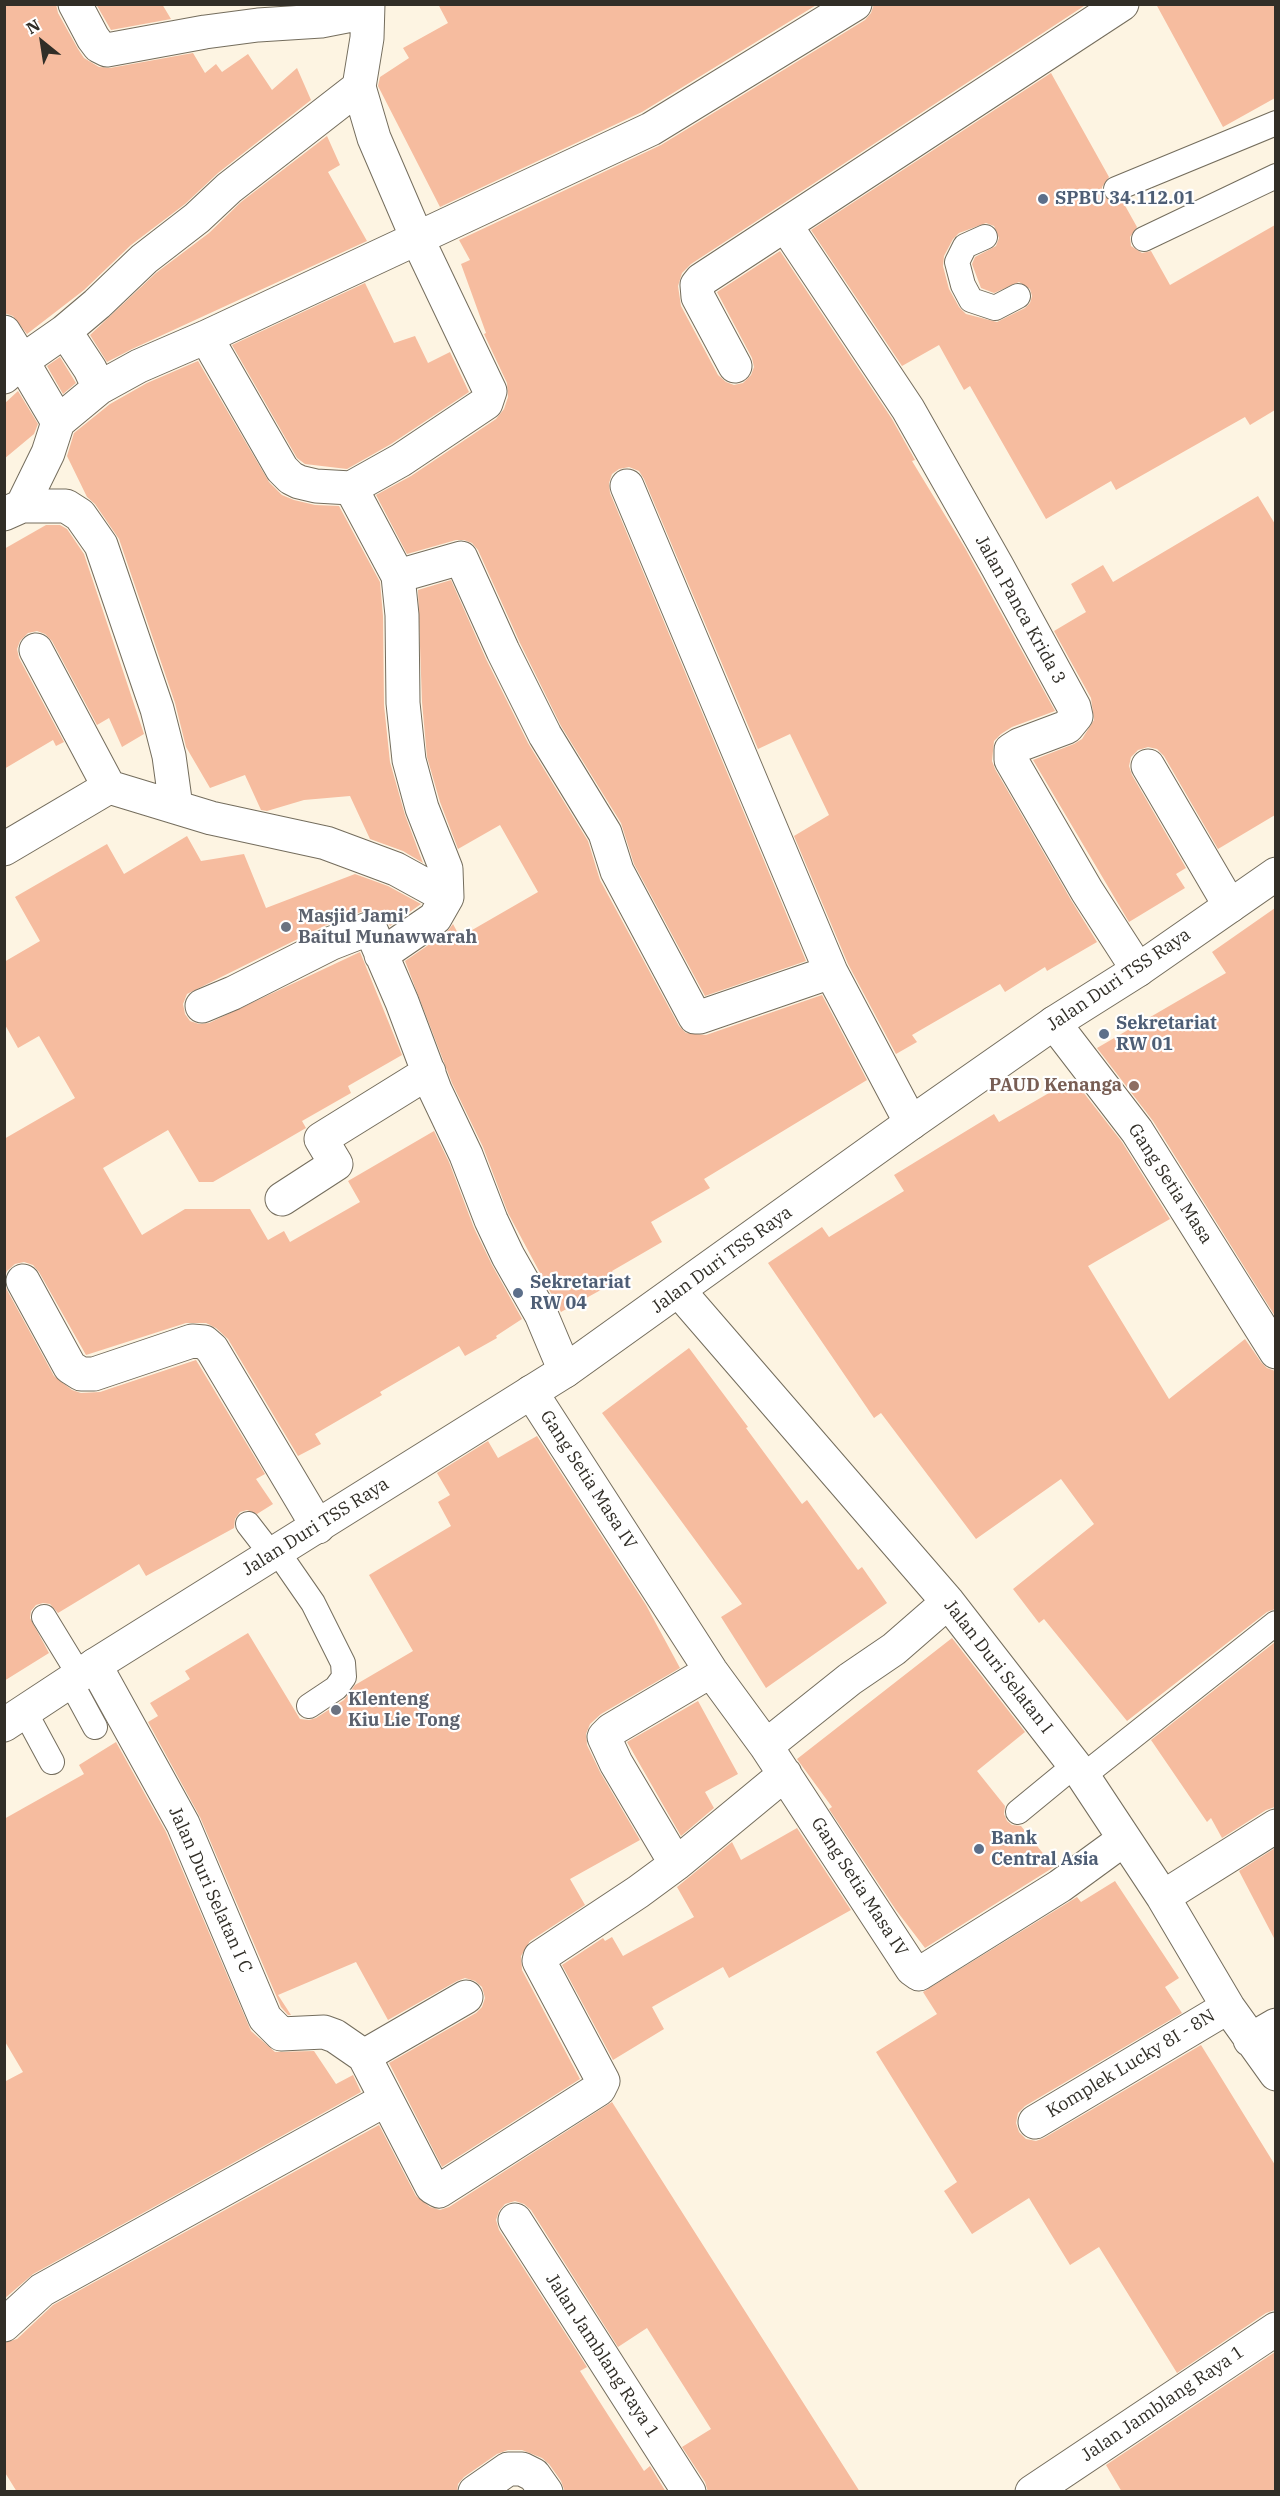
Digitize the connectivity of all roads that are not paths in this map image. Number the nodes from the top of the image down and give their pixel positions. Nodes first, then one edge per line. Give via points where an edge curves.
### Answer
1 (75, 4) edge
2 (855, 4) edge
3 (1122, 4) edge
4 (368, 8) edge
5 (359, 87) junction
6 (1275, 123) edge
7 (1275, 176) edge
8 (1116, 189) dead end
9 (786, 226) junction
10 (985, 237) dead end
11 (417, 238) junction
12 (1144, 239) dead end
13 (1018, 296) dead end
14 (64, 331) junction
15 (4, 332) edge
16 (206, 337) junction
17 (735, 366) dead end
18 (13, 369) edge
19 (99, 388) junction
20 (58, 422) junction
21 (627, 486) dead end
22 (351, 488) junction
23 (13, 510) edge
24 (398, 576) junction
25 (36, 650) dead end
26 (1148, 766) dead end
27 (109, 787) junction
28 (176, 807) junction
29 (4, 849) edge
30 (1275, 874) edge
31 (447, 897) junction
32 (1230, 906) junction
33 (381, 955) junction
34 (1138, 970) junction
35 (831, 972) junction
36 (202, 1006) dead end
37 (1054, 1023) junction
38 (429, 1072) junction
39 (911, 1123) junction
40 (282, 1199) dead end
41 (23, 1281) dead end
42 (679, 1292) junction
43 (1275, 1352) edge
44 (565, 1371) junction
45 (531, 1392) junction
46 (248, 1524) dead end
47 (318, 1527) junction
48 (274, 1553) junction
49 (948, 1602) junction
50 (44, 1617) dead end
51 (1275, 1623) edge
52 (711, 1671) junction
53 (82, 1674) junction
54 (309, 1706) dead end
55 (15, 1718) edge
56 (95, 1727) dead end
57 (766, 1746) junction
58 (52, 1762) dead end
59 (1078, 1771) junction
60 (785, 1774) junction
61 (1018, 1812) dead end
62 (1275, 1826) edge
63 (1123, 1840) junction
64 (676, 1864) junction
65 (1163, 1897) junction
66 (466, 1997) dead end
67 (1228, 2007) junction
68 (1262, 2032) edge
69 (364, 2056) junction
70 (1275, 2074) edge
71 (385, 2100) junction
72 (1035, 2122) dead end
73 (515, 2220) dead end
74 (4, 2325) edge
75 (1275, 2329) edge
76 (1048, 2487) edge
77 (476, 2492) edge
78 (546, 2492) edge
79 (689, 2492) edge

1 - 4 street via 93,38 107,50 205,32 321,21
2 - 11 street via 651,129
3 - 9 street
4 - 5 street
5 - 11 street via 374,138
5 - 14 street via 229,188
6 - 8 lane
7 - 12 lane
9 - 17 street via 697,285 698,297
9 - 34 street, Jalan Panca Krida 3 via 908,409 1074,707 1076,716 1067,727 1019,745 1011,750 1011,760
10 - 13 lane via 965,246 957,262 971,300 995,308
11 - 16 street
11 - 22 street via 490,391 486,403
14 - 18 street
14 - 19 street
15 - 18 street
16 - 19 street
16 - 22 street via 282,469 291,478 316,486
18 - 20 street
19 - 20 street
20 - 23 street via 48,453
21 - 35 street
22 - 24 street
23 - 28 street via 66,506 80,515 101,545 157,710
24 - 31 street via 409,760 422,808 446,869
24 - 35 street via 460,558 535,714 605,833 616,871 695,1017
25 - 27 street
26 - 32 street
27 - 28 street
27 - 29 street
28 - 31 street via 248,828 326,843 396,869
30 - 32 street, Jalan Duri TSS Raya
31 - 33 street via 435,918
32 - 34 street, Jalan Duri TSS Raya
33 - 36 street via 368,929
33 - 38 street
34 - 37 street, Jalan Duri TSS Raya
35 - 39 street
37 - 39 street, Jalan Duri TSS Raya
37 - 43 street, Gang Setia Masa via 1137,1131
38 - 40 street via 321,1139 336,1164
38 - 44 street via 491,1220 541,1314
39 - 42 street, Jalan Duri TSS Raya
41 - 47 street via 70,1368 81,1374 94,1374 192,1341 204,1342 212,1349
42 - 44 street, Jalan Duri TSS Raya
42 - 49 street, Jalan Duri Selatan I
44 - 45 street, Jalan Duri TSS Raya
45 - 47 street, Jalan Duri TSS Raya
45 - 52 street, Gang Setia Masa IV
46 - 48 lane
47 - 48 street, Jalan Duri TSS Raya
48 - 53 street, Jalan Duri TSS Raya
48 - 54 lane via 313,1603 343,1662 344,1677 336,1688
49 - 57 street via 894,1649
49 - 59 street, Jalan Duri Selatan I
50 - 53 lane
51 - 59 lane
52 - 57 street, Gang Setia Masa IV
52 - 64 street via 604,1737
53 - 55 street, Jalan Duri TSS Raya
53 - 56 lane
53 - 69 street, Jalan Duri Selatan I C via 183,1824 265,2018 281,2034 324,2032
55 - 58 lane
57 - 60 street, Gang Setia Masa IV
59 - 61 lane
59 - 63 street, Jalan Duri Selatan I
60 - 63 street, Gang Setia Masa IV via 912,1969 919,1974 1060,1886
60 - 64 street
62 - 65 street
63 - 65 street, Jalan Duri Selatan I
64 - 71 street via 540,1957 603,2081 599,2089 439,2191 432,2187
65 - 67 street, Jalan Duri Selatan I
66 - 69 street
67 - 68 street, Jalan Duri Selatan I
67 - 72 street, Komplek Lucky 8I - 8N
68 - 70 street, Jalan Duri Selatan I
69 - 71 street
71 - 74 street via 42,2290
73 - 79 street, Jalan Jamblang Raya 1
75 - 76 street, Jalan Jamblang Raya 1
77 - 78 street via 508,2469 522,2469 534,2475

